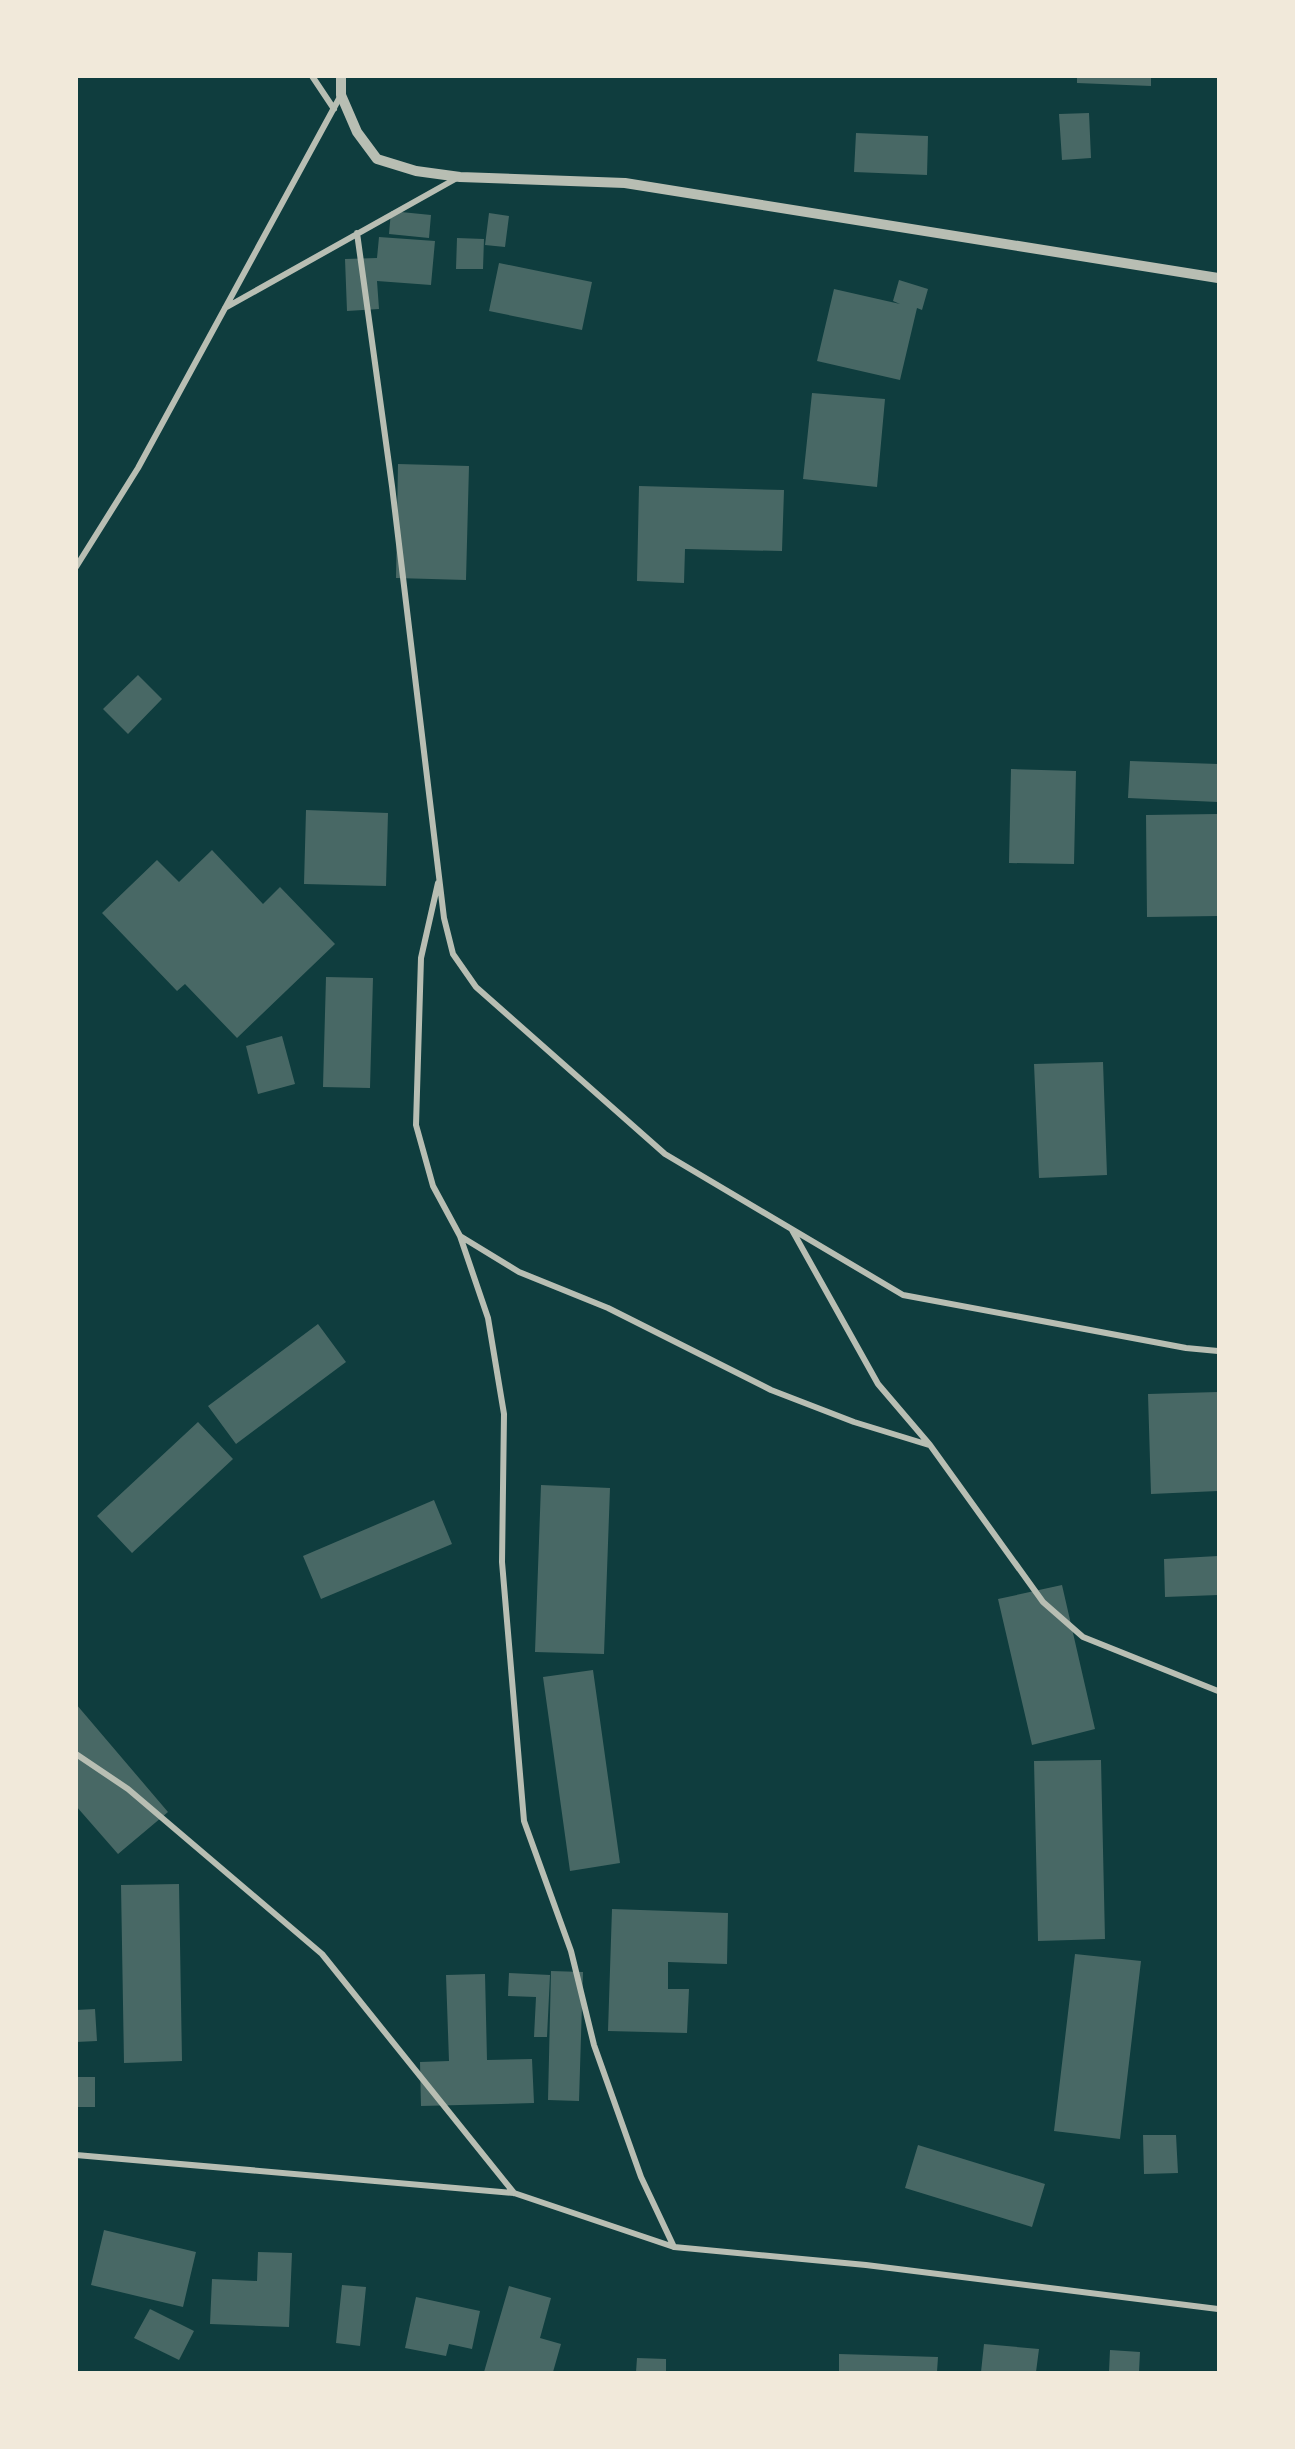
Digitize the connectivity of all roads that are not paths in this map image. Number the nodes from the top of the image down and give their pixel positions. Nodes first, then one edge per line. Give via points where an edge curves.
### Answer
1 (312, 76) edge
2 (341, 76) edge
3 (341, 95) junction
4 (334, 109) junction
5 (460, 177) junction
6 (357, 233) junction
7 (1218, 278) edge
8 (225, 309) junction
9 (76, 567) edge
10 (439, 878) junction
11 (792, 1229) junction
12 (460, 1236) junction
13 (1218, 1351) edge
14 (930, 1445) junction
15 (1218, 1691) edge
16 (76, 1754) edge
17 (76, 2155) edge
18 (514, 2193) junction
19 (674, 2247) junction
20 (1218, 2309) edge

1 - 4 street
2 - 3 street
3 - 4 street
3 - 5 street via 357,132 377,159 416,171
4 - 8 street
5 - 6 street
5 - 7 street via 625,183
6 - 8 street
6 - 10 street via 394,497
8 - 9 street via 138,468
10 - 11 street via 453,954 476,987 665,1154
10 - 12 street via 421,958 416,1125 433,1186
11 - 13 street via 903,1295
11 - 14 street via 878,1384
12 - 14 street via 519,1272 608,1308 771,1390 854,1422
12 - 19 street via 488,1318 504,1414 502,1562 524,1821 571,1951 594,2045 637,2166
14 - 15 street via 1043,1602 1083,1637
16 - 18 street via 128,1789 322,1954
17 - 18 street
18 - 19 street
19 - 20 street via 866,2265

